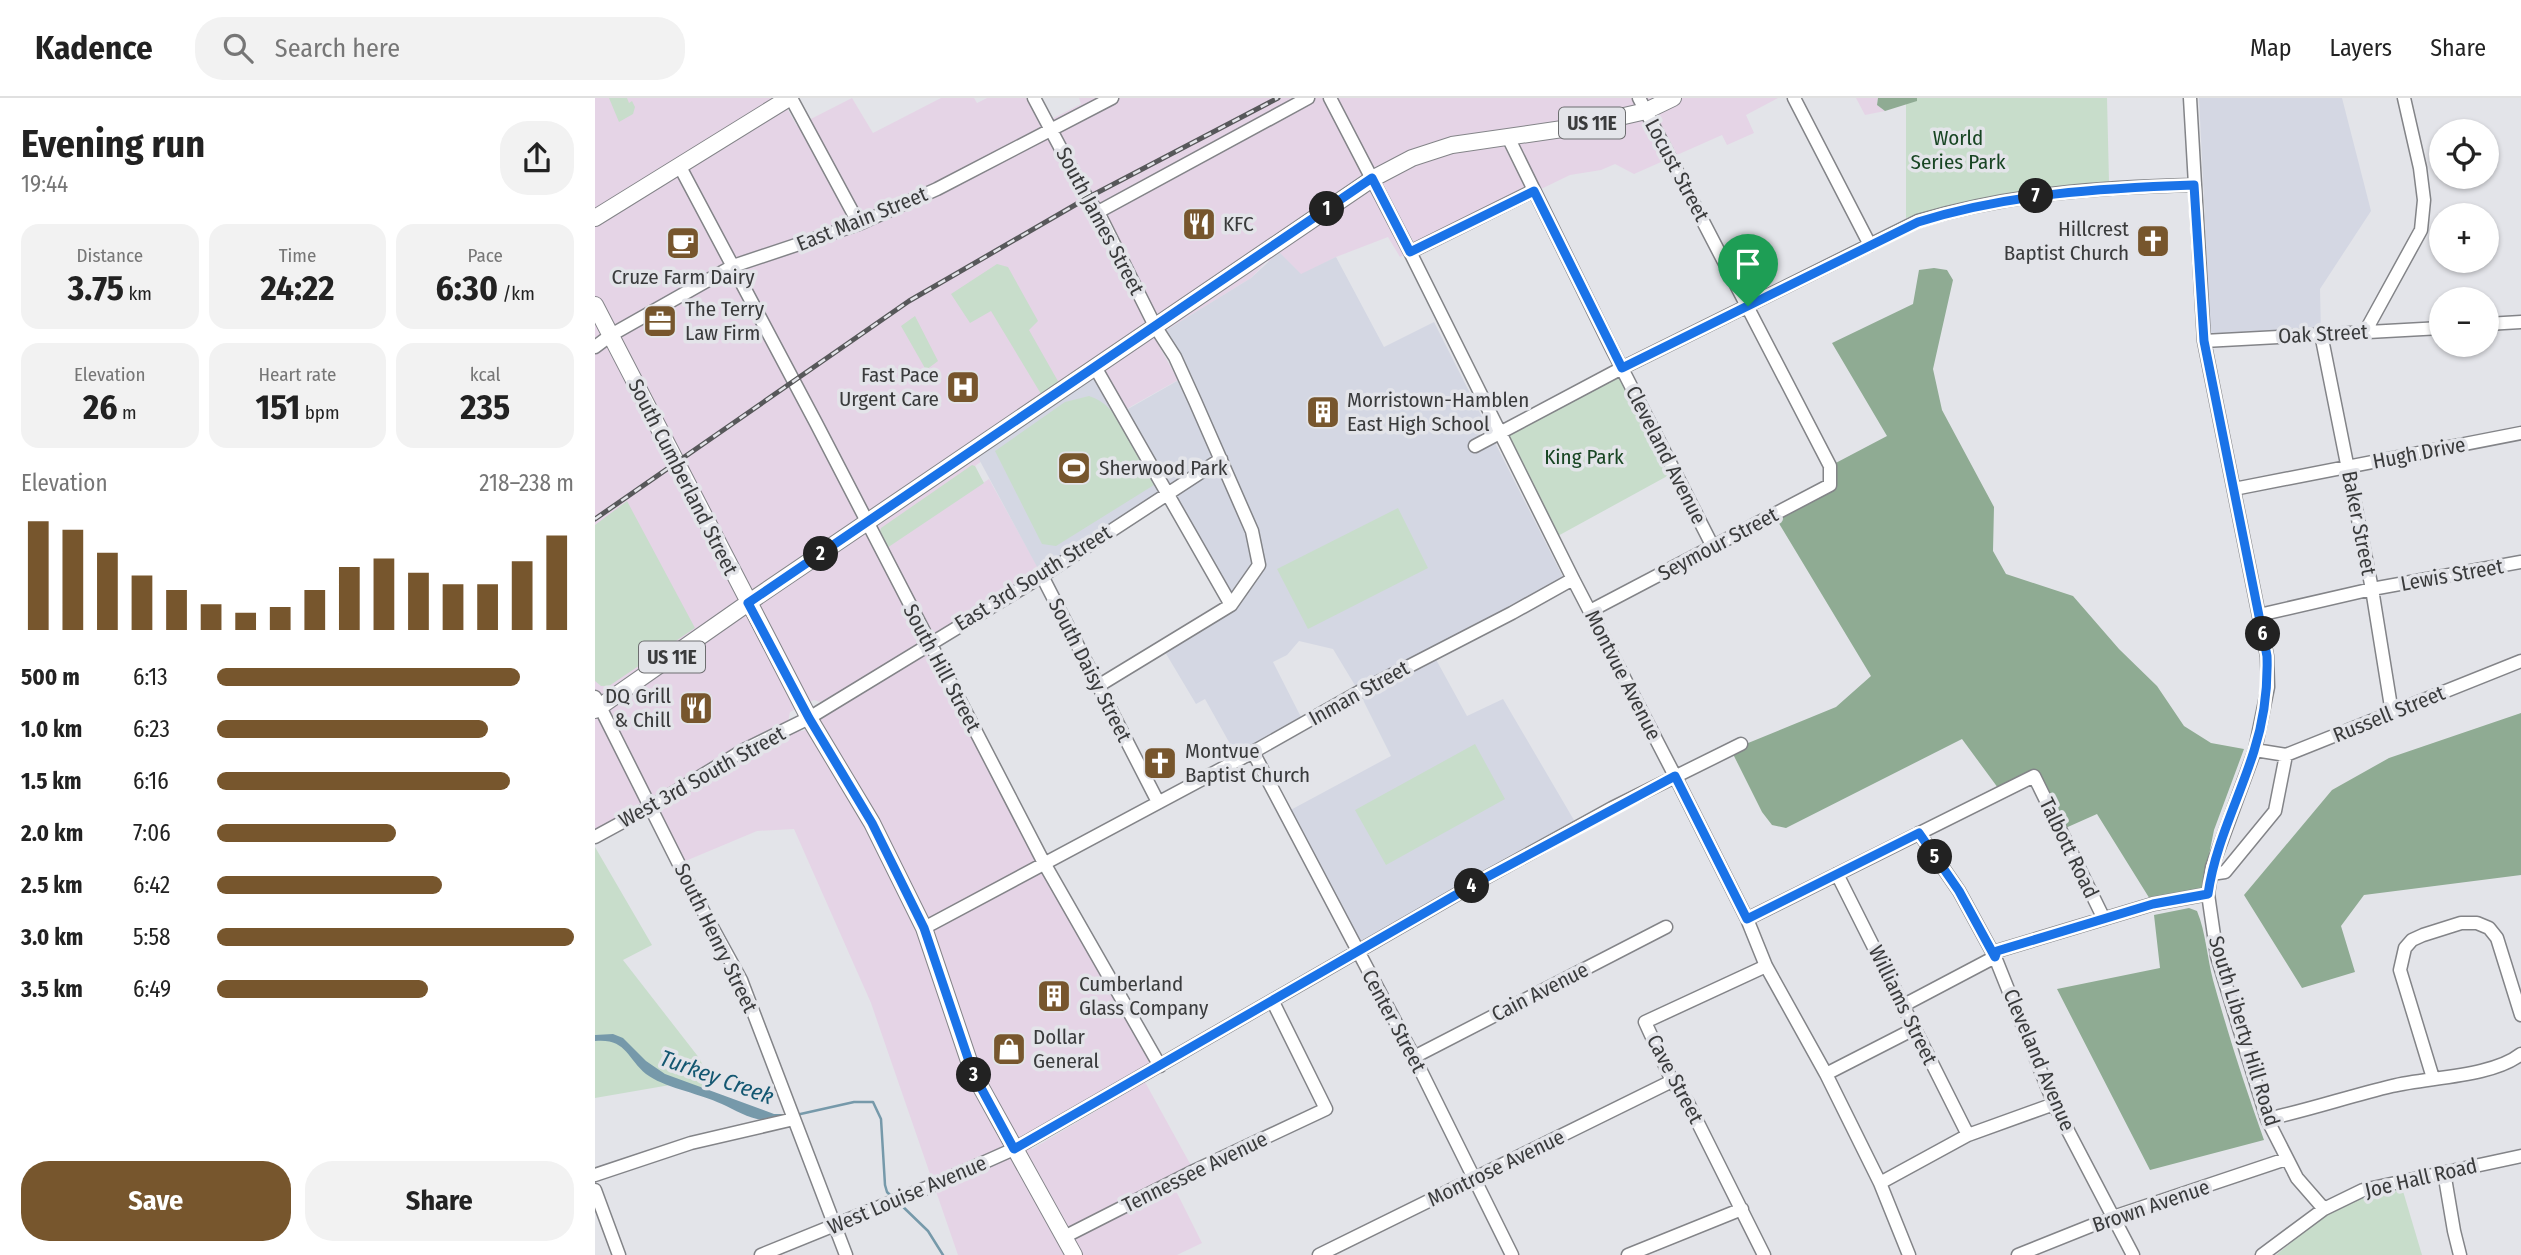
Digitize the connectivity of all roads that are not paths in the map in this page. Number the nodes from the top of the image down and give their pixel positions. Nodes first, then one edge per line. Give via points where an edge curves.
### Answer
1 (790, 98) edge
2 (1034, 98) edge
3 (1112, 98) edge
4 (1308, 98) edge
5 (1331, 98) edge
6 (1673, 98) edge
7 (1794, 98) edge
8 (2190, 98) edge
9 (2404, 98) edge
10 (1642, 104) edge
11 (1051, 130) junction
12 (1508, 137) junction
13 (679, 165) junction
14 (1372, 178) junction
15 (2194, 185) junction
16 (1534, 191) junction
17 (1098, 212) junction
18 (595, 218) edge
19 (859, 224) junction
20 (1870, 245) junction
21 (1410, 252) junction
22 (733, 266) junction
23 (595, 305) edge
24 (1748, 306) junction
25 (2521, 313) edge
26 (2507, 322) junction
27 (2521, 322) edge
28 (2499, 323) edge
29 (1155, 326) junction
30 (2429, 329) edge
31 (2365, 332) junction
32 (2321, 334) junction
33 (611, 335) junction
34 (2204, 341) junction
35 (595, 347) edge
36 (1095, 367) junction
37 (1622, 368) junction
38 (1499, 433) junction
39 (2521, 433) edge
40 (1475, 446) dead end
41 (1221, 459) junction
42 (1830, 466) joint
43 (2348, 467) junction
44 (2234, 489) junction
45 (1166, 494) junction
46 (867, 523) junction
47 (1713, 547) junction
48 (2521, 562) edge
49 (1042, 576) junction
50 (1573, 579) junction
51 (2372, 589) junction
52 (748, 603) junction
53 (1231, 604) junction
54 (1590, 611) junction
55 (2259, 615) junction
56 (929, 643) junction
57 (2521, 661) edge
58 (1098, 686) junction
59 (597, 705) edge
60 (2392, 713) junction
61 (809, 718) junction
62 (1741, 744) dead end
63 (2255, 750) junction
64 (1253, 752) junction
65 (2286, 755) junction
66 (1675, 776) junction
67 (1158, 802) junction
68 (652, 806) junction
69 (1919, 833) junction
70 (595, 837) edge
71 (1044, 863) junction
72 (1837, 874) junction
73 (2211, 874) junction
74 (2208, 894) junction
75 (1747, 919) junction
76 (2104, 919) junction
77 (924, 928) junction
78 (1666, 928) dead end
79 (1358, 953) junction
80 (1995, 957) junction
81 (1766, 966) junction
82 (1273, 1002) junction
83 (1904, 1005) junction
84 (2521, 1015) edge
85 (1914, 1029) junction
86 (2521, 1055) edge
87 (1414, 1057) junction
88 (1160, 1066) junction
89 (1826, 1074) junction
90 (2433, 1078) junction
91 (1672, 1081) junction
92 (2055, 1104) junction
93 (794, 1119) junction
94 (2267, 1119) junction
95 (1968, 1135) junction
96 (1014, 1149) junction
97 (2521, 1156) edge
98 (2286, 1160) junction
99 (2444, 1172) junction
100 (595, 1175) edge
101 (1475, 1180) junction
102 (1880, 1183) junction
103 (595, 1190) edge
104 (1742, 1209) junction
105 (2324, 1209) junction
106 (2113, 1217) junction
107 (835, 1226) junction
108 (1064, 1237) junction
109 (619, 1255) edge
110 (761, 1255) edge
111 (846, 1255) edge
112 (1074, 1255) edge
113 (1319, 1255) edge
114 (1512, 1255) edge
115 (1628, 1255) edge
116 (1764, 1255) edge
117 (1909, 1255) edge
118 (2018, 1255) edge
119 (2133, 1255) edge
120 (2262, 1255) edge
121 (2460, 1255) edge

1 - 13 main road
1 - 19 street
2 - 11 street, South James Street
3 - 11 street, East Main Street
4 - 17 street
5 - 14 street, Montvue Avenue
6 - 10 main road, US 11E
7 - 20 street
8 - 15 street, South Liberty Hill Road
9 - 31 street via 2420,168 2421,230
10 - 12 main road, US 11E via 1576,127
10 - 24 street, Locust Street
11 - 17 street, South James Street
11 - 19 street, East Main Street
12 - 14 main road, US 11E via 1452,145
12 - 16 street, Cleveland Avenue
13 - 18 main road
13 - 22 street, South Hill Street
14 - 21 street, Montvue Avenue
14 - 29 main road, US 11E
15 - 20 street via 2110,187 1960,209 1918,222
15 - 34 street, South Liberty Hill Road
16 - 21 street
16 - 37 street, Cleveland Avenue
17 - 29 street, South James Street
19 - 22 street, East Main Street
20 - 24 street
21 - 38 street, Montvue Avenue
22 - 33 street, East Main Street
22 - 46 street, South Hill Street
23 - 33 main road, South Cumberland Street
24 - 37 street
24 - 42 street, Locust Street
25 - 26 street
26 - 27 street
26 - 28 street
29 - 36 main road, US 11E
29 - 41 street, South James Street via 1175,357
30 - 31 street, Oak Street
31 - 32 street, Oak Street
32 - 34 street, Oak Street
32 - 43 street, Baker Street
33 - 35 street, East Main Street
33 - 52 main road, South Cumberland Street
34 - 44 street, South Liberty Hill Road
36 - 45 street
36 - 46 main road, US 11E
37 - 38 street
37 - 47 street, Cleveland Avenue
38 - 40 street
38 - 50 street, Montvue Avenue
39 - 43 street, Hugh Drive
41 - 45 street, East 3rd South Street
41 - 53 street, South James Street via 1255,540 1259,565
42 - 47 street, Seymour Street via 1830,485
43 - 44 street, Hugh Drive
43 - 51 street, Baker Street
44 - 55 street, South Liberty Hill Road
45 - 49 street, East 3rd South Street
45 - 53 street
46 - 52 main road, US 11E
46 - 56 street, South Hill Street
47 - 54 street, Seymour Street
48 - 51 street, Lewis Street
49 - 56 street, East 3rd South Street
49 - 58 street, South Daisy Street
50 - 54 street, Montvue Avenue
50 - 64 street, Inman Street
51 - 55 street, Lewis Street
51 - 60 street, Baker Street
52 - 59 main road, US 11E
52 - 61 main road, South Cumberland Street
53 - 58 street
54 - 66 street, Montvue Avenue
55 - 63 street, South Liberty Hill Road via 2268,687
56 - 61 street, East 3rd South Street
56 - 71 street, South Hill Street
57 - 60 street, Russell Street
58 - 67 street, South Daisy Street
59 - 68 street, South Henry Street
60 - 65 street, Russell Street
61 - 68 street, West 3rd South Street via 744,750
61 - 77 main road, South Cumberland Street via 872,823
62 - 66 street, West Louise Avenue
63 - 65 street
63 - 73 street, South Liberty Hill Road
64 - 67 street, Inman Street
64 - 79 street, Center Street
65 - 73 street via 2275,811 2225,872
66 - 75 street, Montvue Avenue
66 - 79 street, West Louise Avenue
67 - 71 street, Inman Street
68 - 70 street, West 3rd South Street
68 - 93 street, South Henry Street via 741,980
69 - 72 street
69 - 76 street, Talbott Road via 2034,776
69 - 80 street, Cleveland Avenue via 1959,891
71 - 77 street, Inman Street
71 - 88 street, South Hill Street
72 - 75 street
72 - 83 street, Williams Street
73 - 74 street, South Liberty Hill Road
74 - 76 street
74 - 94 street, South Liberty Hill Road via 2217,956
75 - 81 street, Montvue Avenue
76 - 80 street via 1997,951
77 - 96 main road, South Cumberland Street via 973,1073
78 - 87 street, Cain Avenue
79 - 82 street, West Louise Avenue
79 - 87 street, Center Street
80 - 83 street
80 - 92 street, Cleveland Avenue
81 - 89 street, Montvue Avenue
81 - 91 street, Cave Street via 1645,1022
82 - 88 street, West Louise Avenue
82 - 108 street, Tennessee Avenue via 1326,1109
83 - 85 street, Williams Street
84 - 90 street via 2497,938 2489,928 2461,923 2412,940 2405,948 2400,970
85 - 89 street
85 - 95 street, Williams Street
86 - 90 street via 2493,1068
87 - 101 street, Center Street
88 - 96 street, West Louise Avenue
89 - 102 street, Montvue Avenue
90 - 94 street
91 - 101 street, Montrose Avenue
91 - 104 street, Cave Street
92 - 95 street
92 - 106 street, Cleveland Avenue
93 - 100 street via 691,1143
93 - 107 street, South Henry Street
94 - 98 street, South Liberty Hill Road
95 - 102 street
96 - 107 street, West Louise Avenue
96 - 108 main road, South Cumberland Street
97 - 99 street, Joe Hall Road
98 - 105 street, South Liberty Hill Road
98 - 106 street, Brown Avenue
99 - 105 street, Joe Hall Road via 2363,1190
99 - 121 street
101 - 113 street, Montrose Avenue
101 - 114 street, Center Street
102 - 117 street, Montvue Avenue
103 - 109 street
104 - 115 street
104 - 116 street, Cave Street
105 - 120 street, Joe Hall Road
106 - 118 street, Brown Avenue
106 - 119 street, Cleveland Avenue
107 - 110 street, West Louise Avenue
107 - 111 street, South Henry Street
108 - 112 main road, South Cumberland Street

